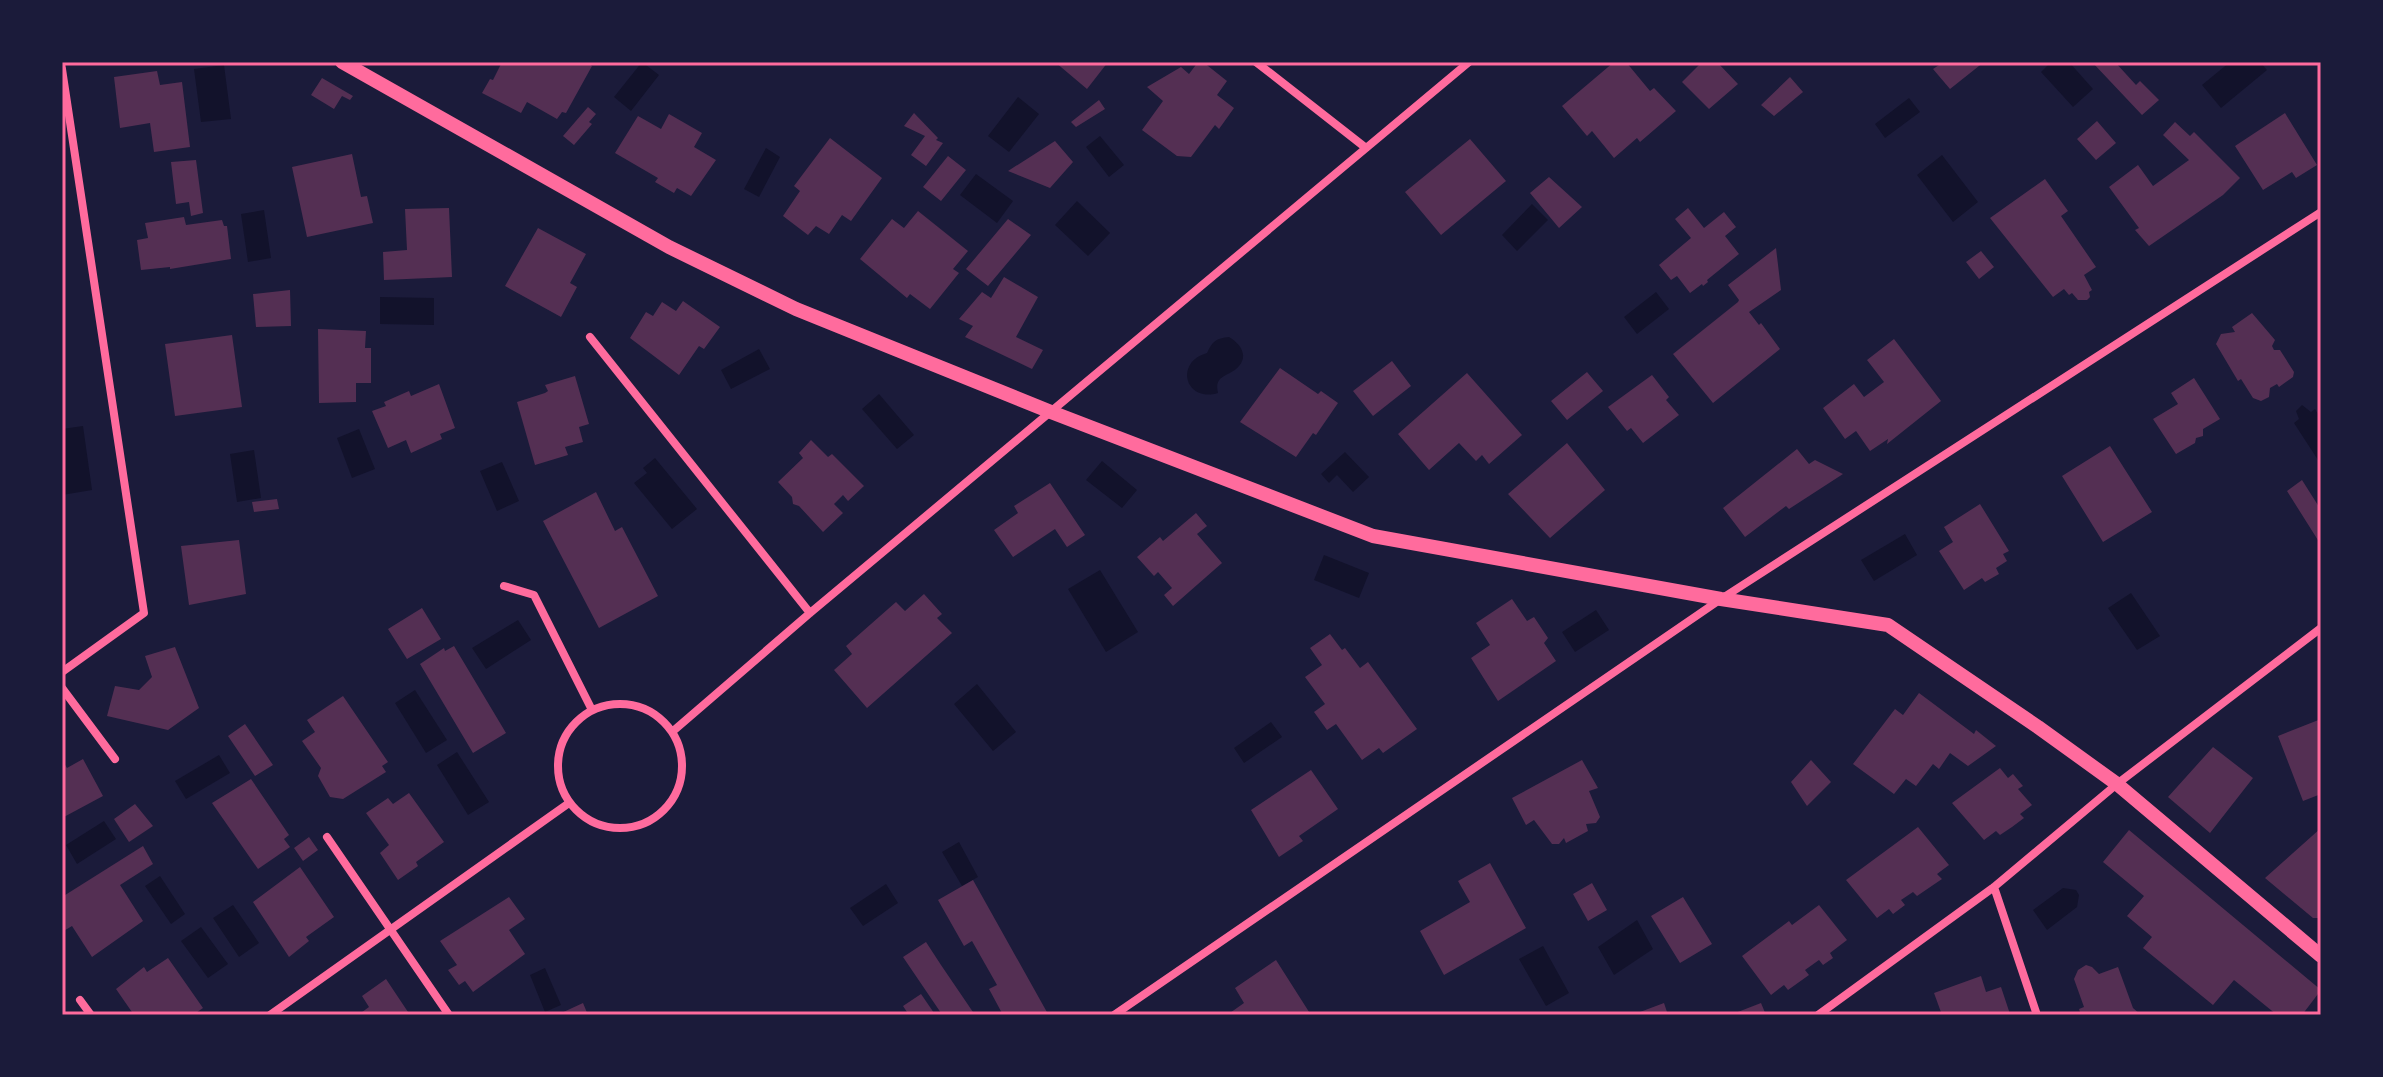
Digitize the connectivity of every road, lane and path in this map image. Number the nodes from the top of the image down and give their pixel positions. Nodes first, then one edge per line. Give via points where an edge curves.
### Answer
1 (342, 62) edge
2 (1256, 62) edge
3 (1469, 62) edge
4 (62, 69) edge
5 (1366, 148) junction
6 (2321, 212) edge
7 (590, 337) dead end
8 (1051, 412) junction
9 (504, 586) dead end
10 (1721, 599) junction
11 (810, 613) junction
12 (2321, 628) edge
13 (62, 672) edge
14 (62, 688) edge
15 (592, 710) junction
16 (672, 732) junction
17 (115, 759) dead end
18 (2117, 784) junction
19 (569, 803) junction
20 (327, 837) dead end
21 (1994, 887) junction
22 (391, 931) junction
23 (2321, 956) edge
24 (80, 1000) dead end
25 (91, 1015) edge
26 (270, 1015) edge
27 (449, 1015) edge
28 (1114, 1015) edge
29 (1818, 1015) edge
30 (2037, 1015) edge

1 - 8 street via 669,247 796,309
2 - 5 street
3 - 5 street
4 - 13 street via 144,613
5 - 8 street
6 - 10 street
7 - 11 street
8 - 10 street via 1373,536
8 - 11 street
9 - 15 street via 534,595
10 - 18 street via 1888,625
10 - 28 street
11 - 16 street
12 - 18 street
14 - 17 street
15 - 16 street via 609,704 636,706 660,718
15 - 19 street via 575,723 557,762 559,784
16 - 19 street via 681,752 682,773 664,811 625,829 604,827
18 - 21 street
18 - 23 street
19 - 22 street
20 - 22 street
21 - 29 street
21 - 30 street
22 - 26 street
22 - 27 street
24 - 25 street

